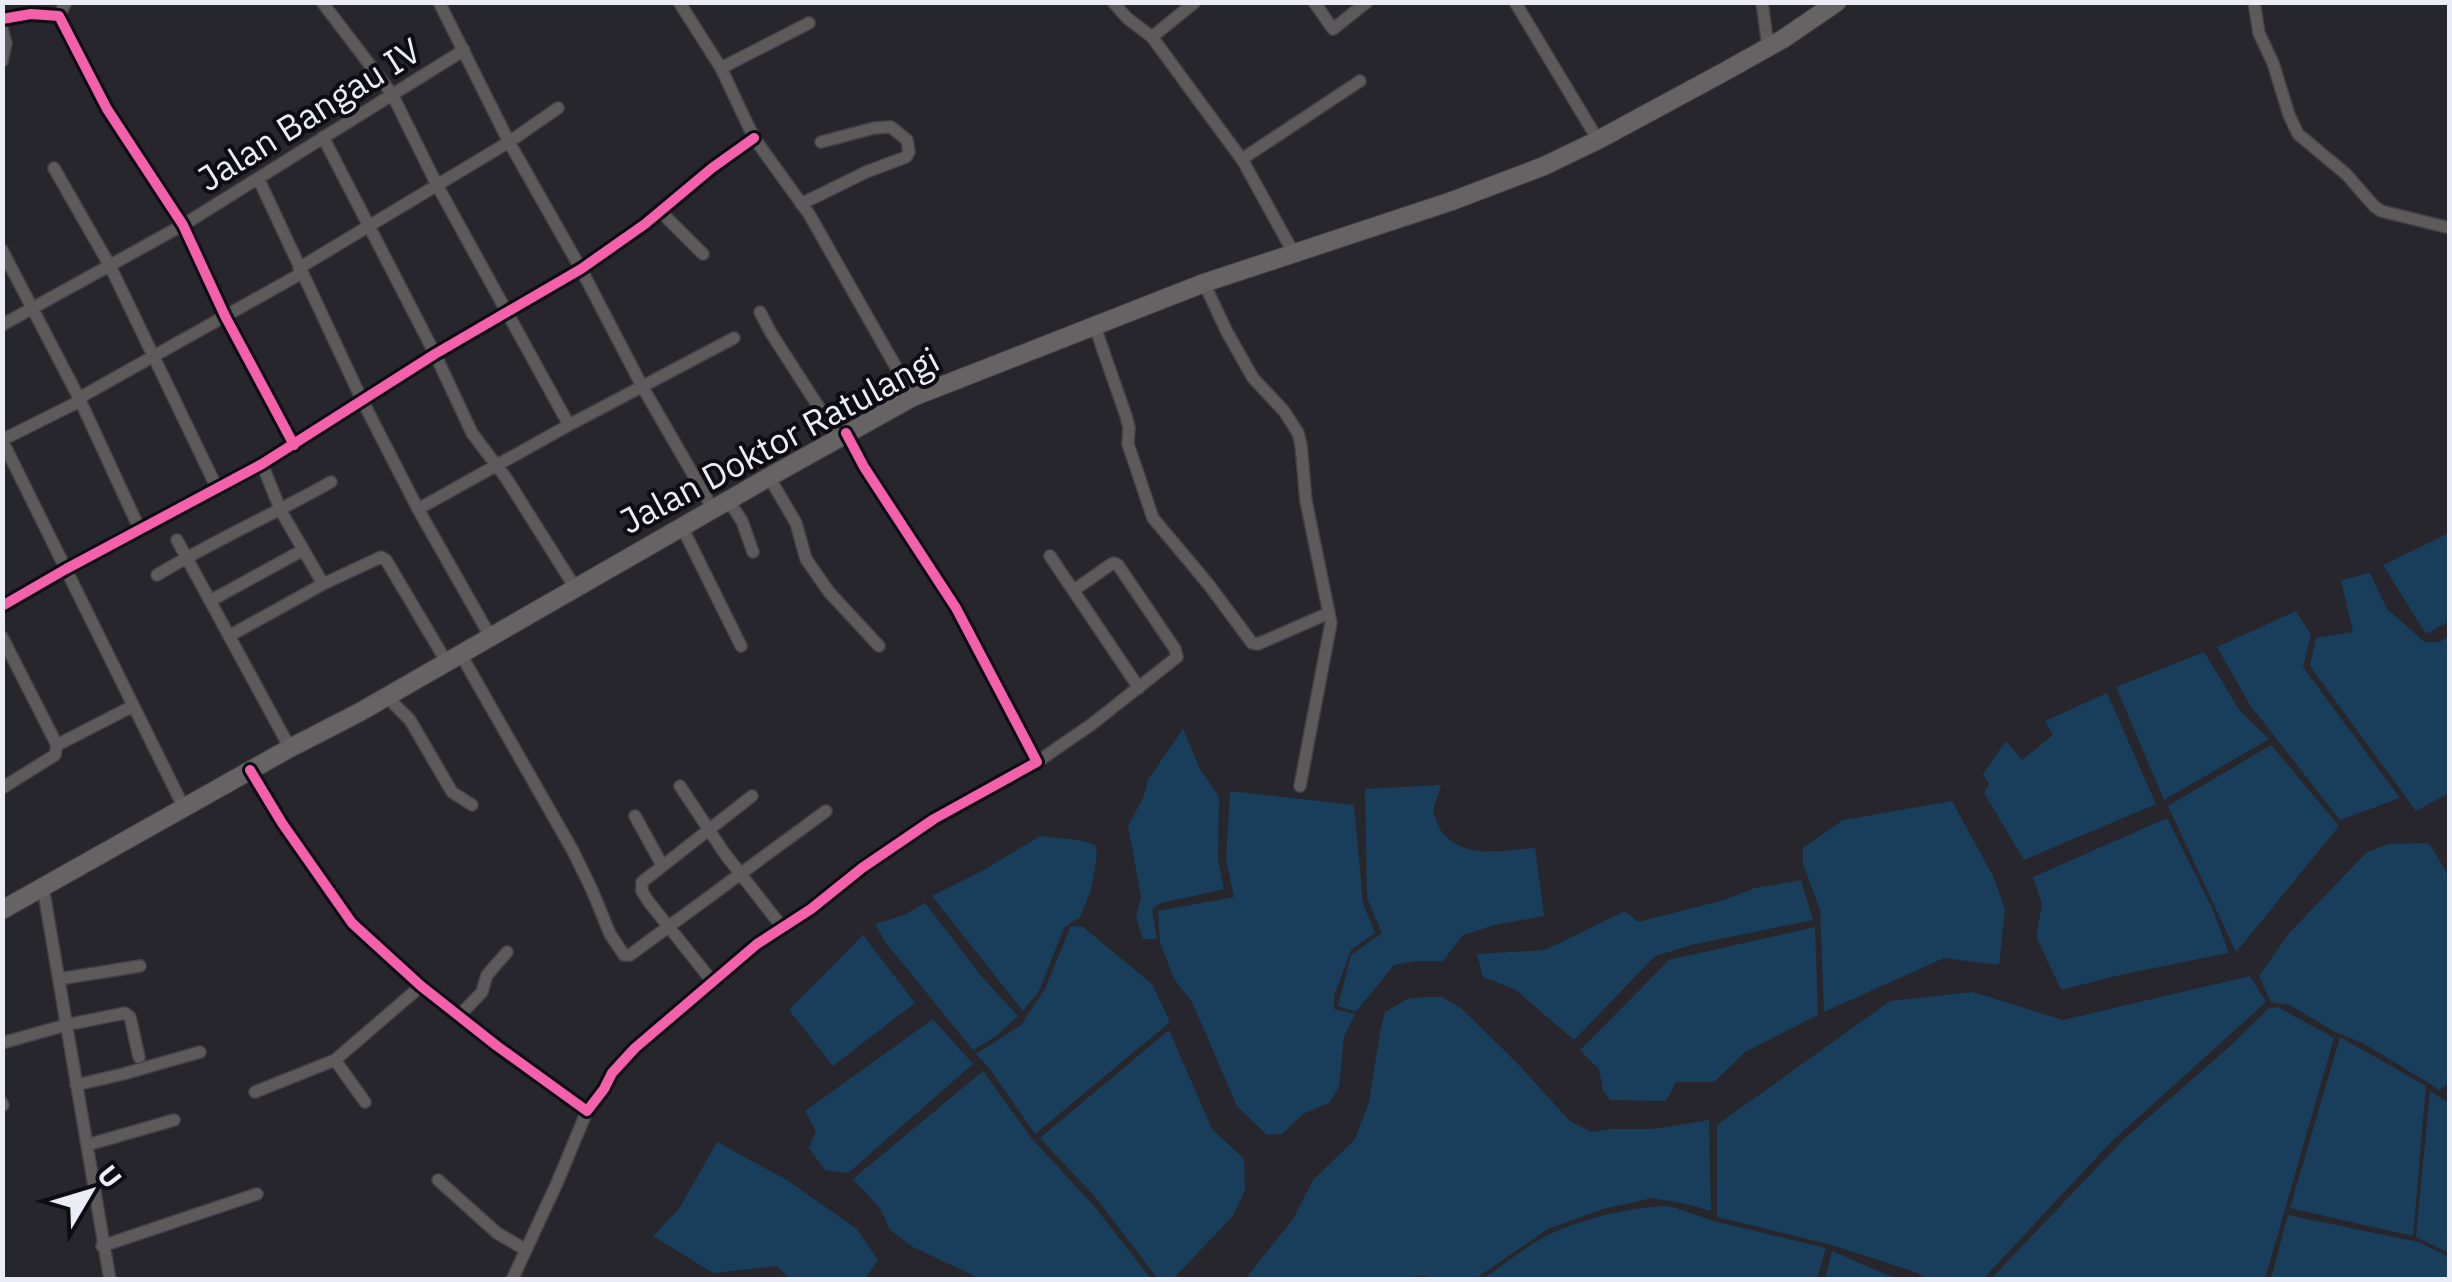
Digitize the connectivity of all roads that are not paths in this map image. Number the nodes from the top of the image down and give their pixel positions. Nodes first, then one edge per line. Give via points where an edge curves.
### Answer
1 (66, 2) edge
2 (322, 2) edge
3 (439, 2) edge
4 (679, 2) edge
5 (1113, 2) edge
6 (1195, 2) edge
7 (1314, 2) edge
8 (1366, 2) edge
9 (1516, 2) edge
10 (1762, 2) edge
11 (1836, 2) edge
12 (2254, 2) edge
13 (1178, 7) edge
14 (59, 16) junction
15 (2, 20) edge
16 (809, 24) dead end
17 (2, 29) edge
18 (1152, 38) junction
19 (1768, 47) junction
20 (464, 50) junction
21 (2, 61) edge
22 (721, 68) junction
23 (1360, 81) dead end
24 (392, 94) junction
25 (558, 108) dead end
26 (323, 138) junction
27 (754, 138) junction
28 (1598, 140) junction
29 (509, 142) junction
30 (821, 142) dead end
31 (1242, 159) junction
32 (54, 168) dead end
33 (258, 180) junction
34 (437, 185) junction
35 (802, 204) junction
36 (660, 211) junction
37 (183, 225) junction
38 (369, 227) junction
39 (2450, 228) edge
40 (2, 250) edge
41 (1293, 252) junction
42 (703, 254) dead end
43 (110, 266) junction
44 (581, 268) junction
45 (300, 271) junction
46 (1204, 283) junction
47 (32, 308) junction
48 (508, 312) junction
49 (760, 312) dead end
50 (225, 316) junction
51 (1094, 324) junction
52 (2, 325) edge
53 (734, 338) dead end
54 (435, 354) junction
55 (153, 357) junction
56 (642, 386) junction
57 (912, 397) junction
58 (80, 399) junction
59 (362, 400) junction
60 (569, 425) junction
61 (842, 435) junction
62 (2, 440) edge
63 (294, 445) junction
64 (262, 464) junction
65 (495, 465) junction
66 (769, 476) junction
67 (331, 482) dead end
68 (217, 488) junction
69 (721, 505) junction
70 (418, 510) junction
71 (280, 511) junction
72 (682, 527) junction
73 (140, 530) junction
74 (177, 540) dead end
75 (303, 550) junction
76 (752, 552) dead end
77 (1050, 556) dead end
78 (186, 557) junction
79 (66, 569) junction
80 (157, 576) dead end
81 (323, 584) junction
82 (576, 589) junction
83 (1074, 590) junction
84 (210, 601) junction
85 (2, 606) edge
86 (1329, 614) junction
87 (229, 636) junction
88 (490, 636) junction
89 (2, 637) edge
90 (740, 646) dead end
91 (879, 646) dead end
92 (453, 657) junction
93 (1138, 688) junction
94 (386, 696) junction
95 (133, 706) junction
96 (57, 745) junction
97 (290, 748) junction
98 (1037, 762) junction
99 (250, 770) junction
100 (680, 786) dead end
101 (1300, 786) dead end
102 (2, 788) edge
103 (752, 796) dead end
104 (472, 806) dead end
105 (184, 808) junction
106 (826, 811) dead end
107 (635, 816) dead end
108 (707, 830) junction
109 (662, 865) junction
110 (740, 876) junction
111 (44, 888) junction
112 (2, 910) edge
113 (782, 927) junction
114 (668, 928) junction
115 (506, 952) dead end
116 (140, 966) dead end
117 (59, 979) junction
118 (712, 982) junction
119 (421, 986) junction
120 (460, 1015) junction
121 (66, 1025) junction
122 (2, 1043) edge
123 (200, 1052) dead end
124 (139, 1057) dead end
125 (335, 1060) junction
126 (76, 1084) junction
127 (255, 1092) dead end
128 (365, 1102) dead end
129 (587, 1111) junction
130 (174, 1120) dead end
131 (87, 1145) junction
132 (438, 1180) dead end
133 (257, 1194) dead end
134 (102, 1246) junction
135 (526, 1250) junction
136 (110, 1280) edge
137 (512, 1280) edge

1 - 14 street
2 - 24 street
3 - 20 street
4 - 22 street
5 - 18 street
6 - 13 street
7 - 8 street via 1333,29
9 - 28 street
10 - 19 street
11 - 19 highway, Jalan Doktor Ratulangi
12 - 39 street via 2259,33 2298,134 2374,206
13 - 18 street
14 - 15 street
14 - 37 street via 107,109
16 - 22 street
17 - 21 street
18 - 31 street
19 - 28 highway, Jalan Doktor Ratulangi
20 - 24 street, Jalan Bangau IV
20 - 29 street
22 - 27 street
23 - 31 street
24 - 26 street, Jalan Bangau IV
24 - 34 street
25 - 29 street
26 - 33 street, Jalan Bangau IV
26 - 38 street
27 - 35 street
27 - 36 street
28 - 41 highway, Jalan Doktor Ratulangi via 1452,202
29 - 34 street
29 - 44 street
30 - 35 street via 890,127 907,140 909,152
31 - 41 street
32 - 43 street
33 - 37 street, Jalan Bangau IV
33 - 45 street
34 - 38 street
34 - 48 street
35 - 57 street
36 - 42 street
36 - 44 street
37 - 43 street, Jalan Bangau IV
37 - 50 street
38 - 45 street
38 - 54 street
40 - 47 street
41 - 46 highway, Jalan Doktor Ratulangi
43 - 47 street, Jalan Bangau IV
43 - 55 street
44 - 48 street
44 - 56 street
45 - 50 street
45 - 59 street
46 - 51 highway, Jalan Doktor Ratulangi
46 - 86 street via 1254,378 1298,432
47 - 52 street, Jalan Bangau IV
47 - 58 street
48 - 54 street
48 - 60 street
49 - 61 street
50 - 55 street
50 - 63 street
51 - 57 highway, Jalan Doktor Ratulangi
51 - 86 street via 1153,518 1252,643
53 - 56 street
54 - 59 street
54 - 65 street via 466,422
55 - 58 street
55 - 68 street
56 - 60 street
56 - 69 street
57 - 61 highway, Jalan Doktor Ratulangi
58 - 62 street
58 - 73 street
59 - 63 street
59 - 70 street
60 - 65 street
61 - 66 highway, Jalan Doktor Ratulangi
61 - 98 street via 956,608
62 - 79 street
63 - 64 street
64 - 68 street
64 - 71 street
65 - 70 street
65 - 82 street
66 - 69 highway, Jalan Doktor Ratulangi
66 - 91 street via 796,523 802,554
67 - 71 street
68 - 73 street
69 - 72 highway, Jalan Doktor Ratulangi
69 - 76 street via 742,521
70 - 88 street
71 - 75 street
71 - 78 street
72 - 82 highway, Jalan Doktor Ratulangi
72 - 90 street
73 - 79 street
74 - 78 street
75 - 81 street
75 - 84 street
77 - 83 street
78 - 80 street
78 - 84 street
79 - 85 street
79 - 95 street
81 - 87 street
81 - 92 street via 384,558
82 - 88 highway, Jalan Doktor Ratulangi
83 - 93 street
83 - 93 street via 1114,563 1151,612 1178,655
84 - 87 street
86 - 101 street
87 - 97 street
88 - 92 highway, Jalan Doktor Ratulangi
89 - 96 street
92 - 94 highway, Jalan Doktor Ratulangi
92 - 114 street via 573,851 618,948 630,955
93 - 98 street
94 - 97 highway, Jalan Doktor Ratulangi
94 - 104 street via 410,720 452,792
95 - 96 street
95 - 105 street
96 - 102 street via 55,756
97 - 99 highway, Jalan Doktor Ratulangi
98 - 113 street via 934,819
99 - 105 highway, Jalan Doktor Ratulangi
99 - 119 street via 352,923
100 - 108 street
103 - 108 street
105 - 111 highway, Jalan Doktor Ratulangi
106 - 110 street
107 - 109 street
108 - 109 street
108 - 110 street
109 - 114 street via 642,886
110 - 113 street
110 - 114 street
111 - 112 highway, Jalan Doktor Ratulangi
111 - 117 street
113 - 118 street
114 - 118 street
115 - 120 street
116 - 117 street
117 - 121 street
118 - 129 street via 622,1060
119 - 120 street
119 - 125 street
120 - 129 street
121 - 122 street
121 - 124 street via 127,1014
121 - 126 street
123 - 126 street
125 - 127 street
125 - 128 street
126 - 131 street
129 - 135 street
130 - 131 street
131 - 134 street
132 - 135 street
133 - 134 street
134 - 136 street
135 - 137 street

